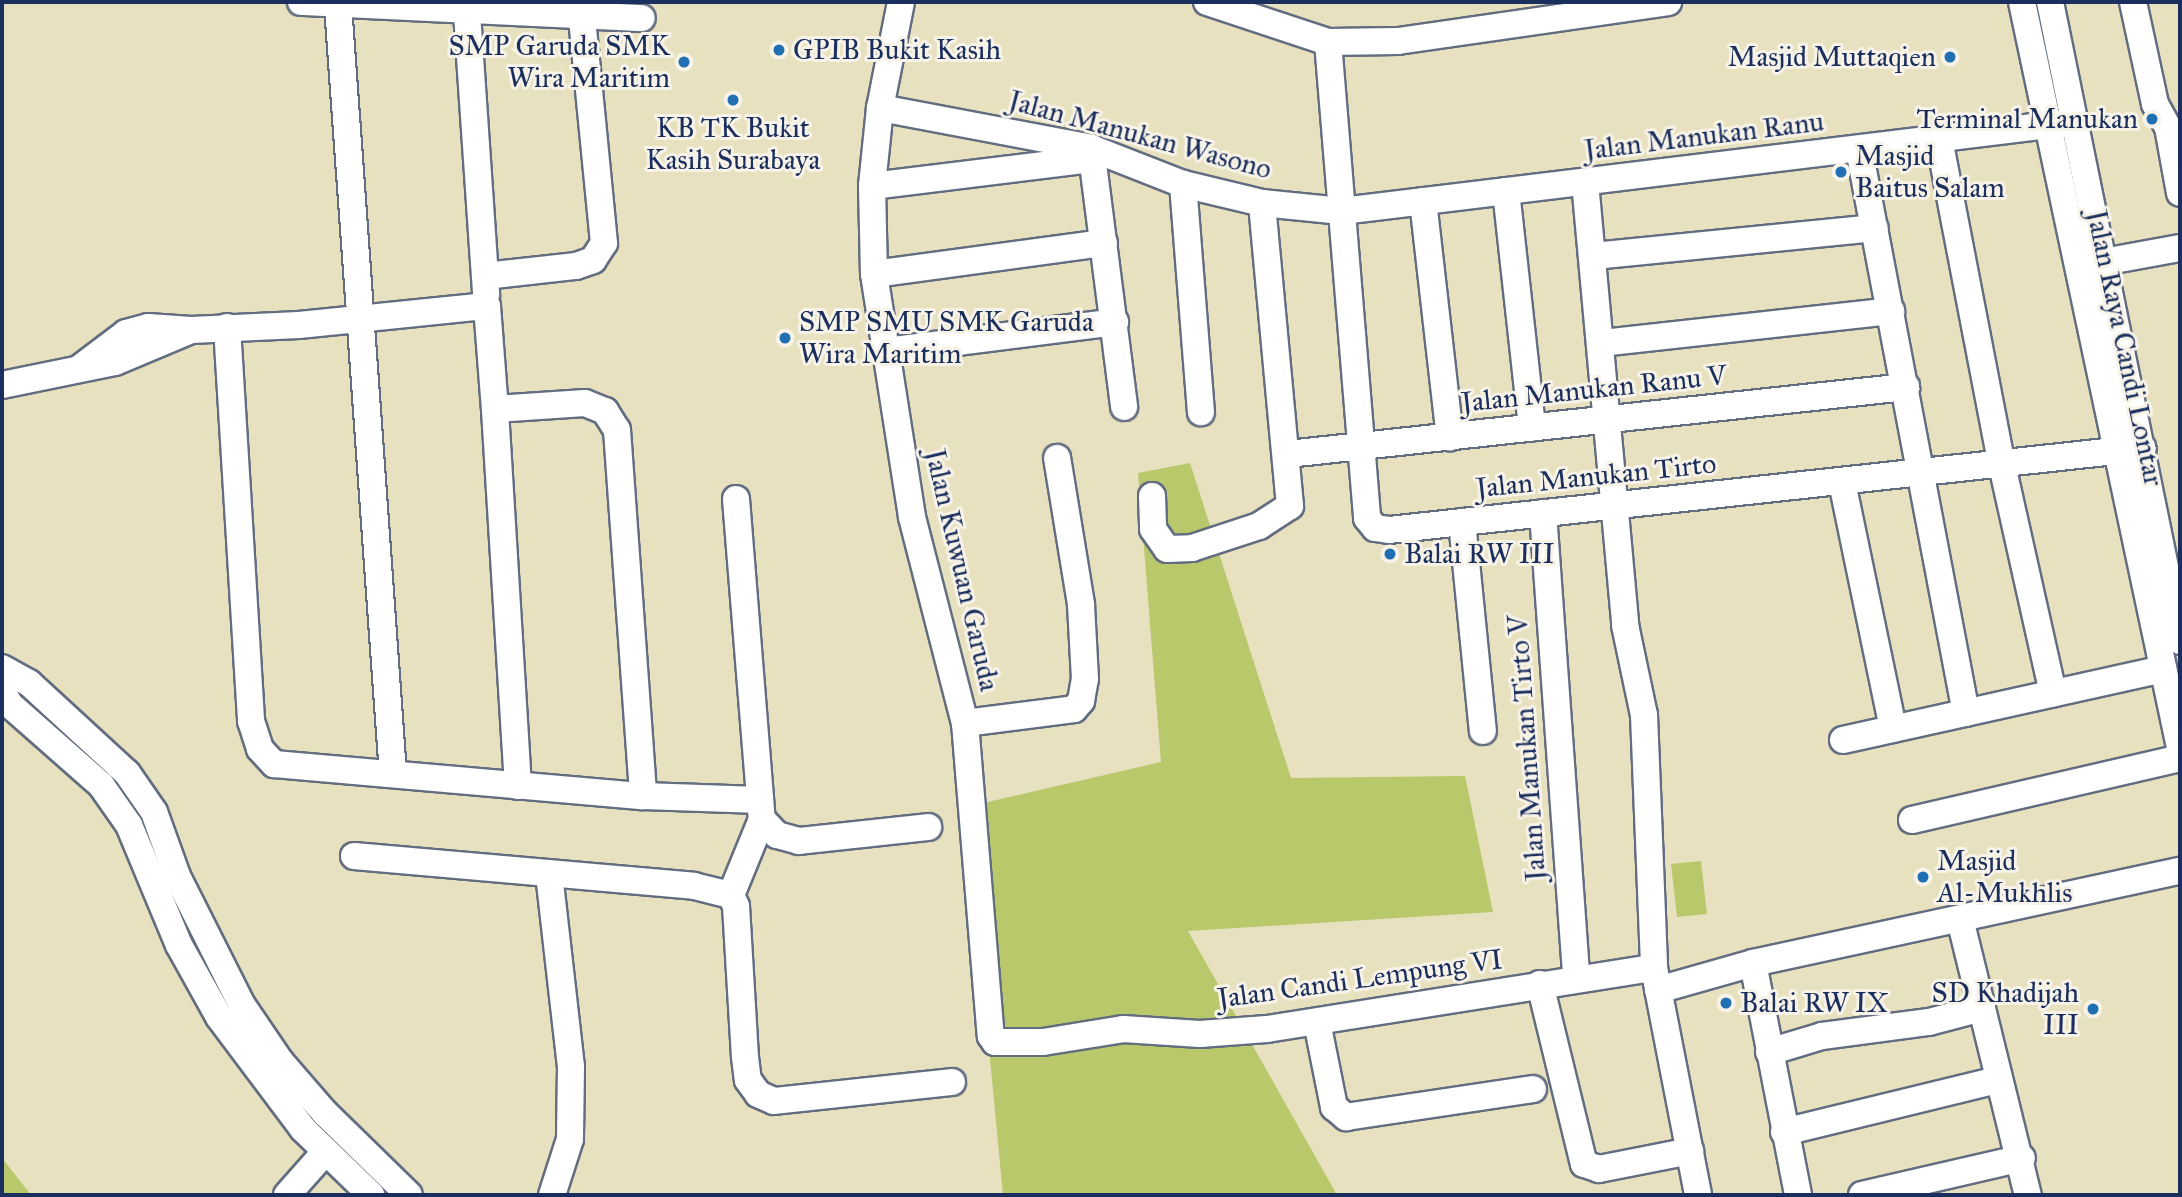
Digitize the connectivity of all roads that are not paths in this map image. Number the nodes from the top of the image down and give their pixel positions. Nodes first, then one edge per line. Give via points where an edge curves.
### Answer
1 (301, 2) edge
2 (901, 2) edge
3 (1207, 2) edge
4 (1668, 2) edge
5 (2022, 2) edge
6 (2050, 2) edge
7 (2133, 2) edge
8 (338, 5) junction
9 (467, 13) junction
10 (1491, 13) edge
11 (582, 18) junction
12 (642, 18) dead end
13 (1328, 42) junction
14 (880, 108) junction
15 (2073, 122) junction
16 (2046, 127) junction
17 (1939, 139) junction
18 (1859, 149) junction
19 (1092, 154) junction
20 (1585, 182) junction
21 (1183, 184) junction
22 (872, 186) junction
23 (1506, 191) junction
24 (2180, 193) edge
25 (1423, 201) junction
26 (1262, 203) junction
27 (1342, 211) junction
28 (1875, 228) junction
29 (1104, 243) junction
30 (2180, 248) edge
31 (1594, 256) junction
32 (2103, 262) junction
33 (874, 274) junction
34 (485, 276) junction
35 (487, 306) junction
36 (1891, 311) junction
37 (360, 319) junction
38 (1115, 322) junction
39 (227, 327) junction
40 (1602, 343) junction
41 (886, 351) junction
42 (2, 385) edge
43 (1906, 387) junction
44 (1124, 407) dead end
45 (495, 409) junction
46 (1201, 412) dead end
47 (1609, 419) junction
48 (1532, 428) junction
49 (1450, 437) junction
50 (1364, 446) junction
51 (2143, 448) junction
52 (2115, 453) junction
53 (1288, 454) junction
54 (1056, 458) dead end
55 (2002, 465) junction
56 (1923, 473) junction
57 (1842, 482) junction
58 (1152, 496) dead end
59 (736, 499) dead end
60 (1613, 506) junction
61 (1543, 513) junction
62 (1462, 522) junction
63 (2174, 584) edge
64 (2180, 641) edge
65 (2, 668) edge
66 (2162, 669) junction
67 (2, 690) edge
68 (2053, 693) junction
69 (1966, 713) junction
70 (965, 723) junction
71 (1893, 729) junction
72 (1483, 731) dead end
73 (1843, 740) dead end
74 (2180, 747) edge
75 (2180, 758) edge
76 (393, 774) junction
77 (518, 786) junction
78 (643, 796) junction
79 (761, 809) junction
80 (154, 812) junction
81 (1912, 820) dead end
82 (129, 825) junction
83 (928, 827) dead end
84 (354, 856) dead end
85 (2180, 871) edge
86 (549, 874) junction
87 (731, 895) junction
88 (1961, 919) junction
89 (1753, 963) junction
90 (1576, 977) junction
91 (1656, 979) junction
92 (1540, 984) junction
93 (1982, 1008) junction
94 (1317, 1022) junction
95 (1769, 1052) junction
96 (1998, 1080) junction
97 (952, 1082) dead end
98 (1533, 1089) dead end
99 (1784, 1132) junction
100 (570, 1139) junction
101 (1690, 1151) junction
102 (325, 1152) junction
103 (2022, 1158) junction
104 (287, 1195) edge
105 (371, 1195) edge
106 (409, 1195) edge
107 (533, 1195) edge
108 (552, 1195) edge
109 (1698, 1195) edge
110 (1798, 1195) edge
111 (1862, 1195) edge
112 (2028, 1195) edge

1 - 8 street
2 - 14 street, Jalan Kuwuan Garuda
3 - 13 street
4 - 10 street
5 - 16 street, Jalan Raya Candi Lontar
6 - 15 street, Jalan Raya Candi Lontar
7 - 24 street
8 - 9 street
8 - 37 street
9 - 11 street
9 - 34 street
10 - 13 street via 1398,41
11 - 12 street
11 - 34 street via 604,243 593,260 576,266
13 - 27 street, Jalan Manukan Tirto
14 - 19 street, Jalan Manukan Wasono
14 - 22 street, Jalan Kuwuan Garuda
15 - 16 street, Jalan Manukan Ranu
15 - 32 street, Jalan Raya Candi Lontar
16 - 17 street, Jalan Manukan Ranu
16 - 52 street, Jalan Raya Candi Lontar
17 - 18 street, Jalan Manukan Ranu
17 - 55 street
18 - 20 street, Jalan Manukan Ranu
18 - 28 street
19 - 21 street, Jalan Manukan Wasono
19 - 22 street
19 - 29 street
20 - 23 street, Jalan Manukan Ranu
20 - 31 street
21 - 26 street, Jalan Manukan Wasono
21 - 46 street
22 - 33 street, Jalan Kuwuan Garuda
23 - 25 street, Jalan Manukan Ranu
23 - 48 street
25 - 27 street, Jalan Manukan Ranu
25 - 49 street
26 - 27 street, Jalan Manukan Wasono
26 - 53 street
27 - 50 street, Jalan Manukan Tirto
28 - 31 street
28 - 36 street
29 - 33 street
29 - 38 street
30 - 32 street
31 - 40 street
32 - 51 street, Jalan Raya Candi Lontar
33 - 41 street, Jalan Kuwuan Garuda
34 - 35 street
35 - 37 street
35 - 45 street
36 - 40 street
36 - 43 street
37 - 39 street
37 - 76 street
38 - 41 street
38 - 44 street
39 - 42 street via 148,327 126,333 81,367
39 - 76 street via 251,721 260,749 274,764
40 - 47 street
41 - 70 street, Jalan Kuwuan Garuda via 912,517
43 - 47 street, Jalan Manukan Ranu V
43 - 56 street
45 - 77 street
45 - 78 street via 585,403 605,411 617,430
47 - 48 street, Jalan Manukan Ranu V
47 - 60 street
48 - 49 street, Jalan Manukan Ranu V
49 - 50 street, Jalan Manukan Ranu V
50 - 53 street, Jalan Manukan Ranu V
50 - 62 street, Jalan Manukan Tirto via 1367,518 1376,528
51 - 52 street, Jalan Manukan Tirto
51 - 63 street, Jalan Raya Candi Lontar
52 - 55 street, Jalan Manukan Tirto
52 - 66 street, Jalan Raya Candi Lontar
53 - 58 street via 1290,506 1259,526 1192,548 1167,549 1159,541 1153,529
54 - 70 street, Jalan Kuwuan Garuda via 1081,604 1085,679 1081,701 1074,709
55 - 56 street, Jalan Manukan Tirto
55 - 68 street
56 - 57 street, Jalan Manukan Tirto
56 - 69 street
57 - 60 street, Jalan Manukan Tirto
57 - 71 street
59 - 79 street
60 - 61 street, Jalan Manukan Tirto
60 - 91 street via 1625,625 1644,715
61 - 62 street, Jalan Manukan Tirto
61 - 90 street, Jalan Manukan Tirto V
62 - 72 street
63 - 64 street, Jalan Raya Candi Lontar
65 - 80 street via 29,683 127,772
66 - 68 street
66 - 74 street, Jalan Raya Candi Lontar
67 - 82 street via 9,704 101,785
68 - 69 street
69 - 71 street
70 - 94 street, Jalan Candi Lempung VI via 992,1040 1027,1043 1123,1029 1224,1033
71 - 73 street
75 - 81 street
76 - 77 street
77 - 78 street
78 - 79 street
79 - 83 street via 776,835 799,841
79 - 87 street
80 - 82 street
80 - 106 street via 177,876 242,1005 280,1061 325,1113
82 - 102 street via 179,945 219,1017 260,1075
84 - 86 street
85 - 88 street, Jalan Candi Lempung VI
86 - 87 street via 694,886
86 - 100 street via 571,1066
87 - 97 street via 736,906 748,1080 758,1094 774,1101
88 - 89 street, Jalan Candi Lempung VI
88 - 93 street
89 - 91 street, Jalan Candi Lempung VI
89 - 95 street
90 - 91 street, Jalan Candi Lempung VI
90 - 92 street, Jalan Candi Lempung VI
91 - 101 street
92 - 94 street, Jalan Candi Lempung VI
92 - 101 street via 1584,1164 1599,1168
93 - 95 street via 1929,1022 1822,1036
93 - 96 street
94 - 98 street via 1334,1107 1346,1117
95 - 99 street
96 - 99 street
96 - 103 street
99 - 110 street
100 - 107 street
100 - 108 street
101 - 109 street
102 - 104 street
102 - 105 street
103 - 111 street
103 - 112 street

